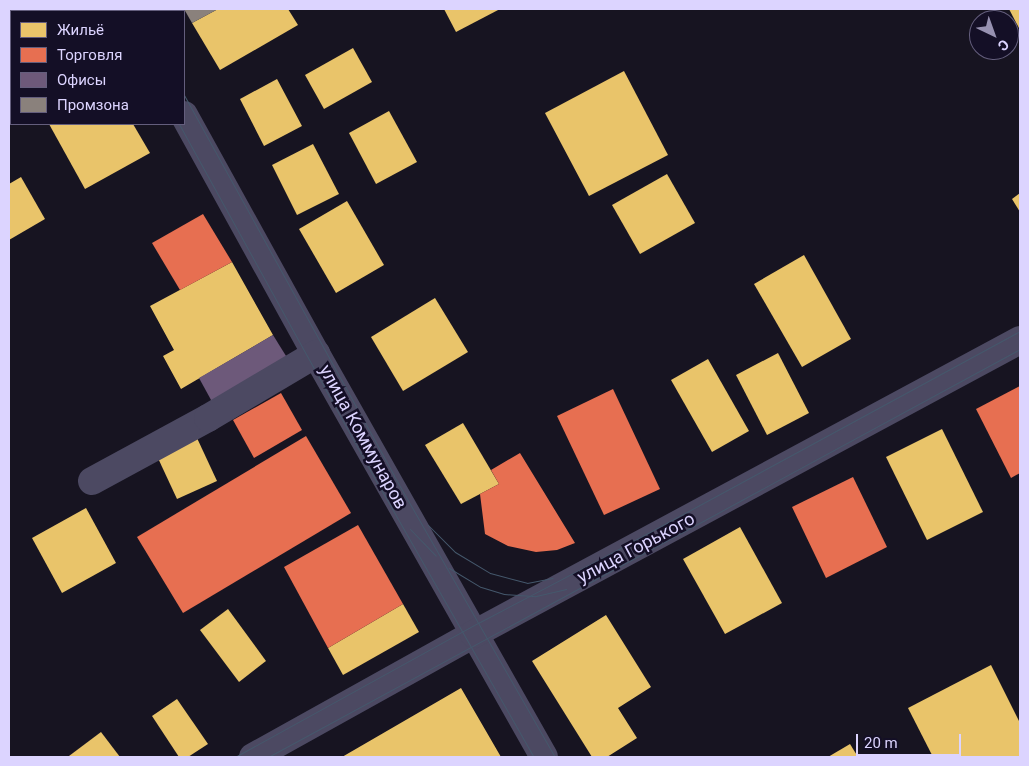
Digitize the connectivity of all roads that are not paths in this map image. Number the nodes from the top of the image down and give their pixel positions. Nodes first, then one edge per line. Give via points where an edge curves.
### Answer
1 (185, 117) edge
2 (1020, 340) edge
3 (316, 354) junction
4 (92, 482) dead end
5 (474, 634) junction
6 (253, 757) edge
7 (544, 757) edge

1 - 3 street, улица Коммунаров
2 - 5 street, улица Горького
3 - 4 street
3 - 5 street, улица Коммунаров
5 - 6 street, улица Горького
5 - 7 street, улица Коммунаров

